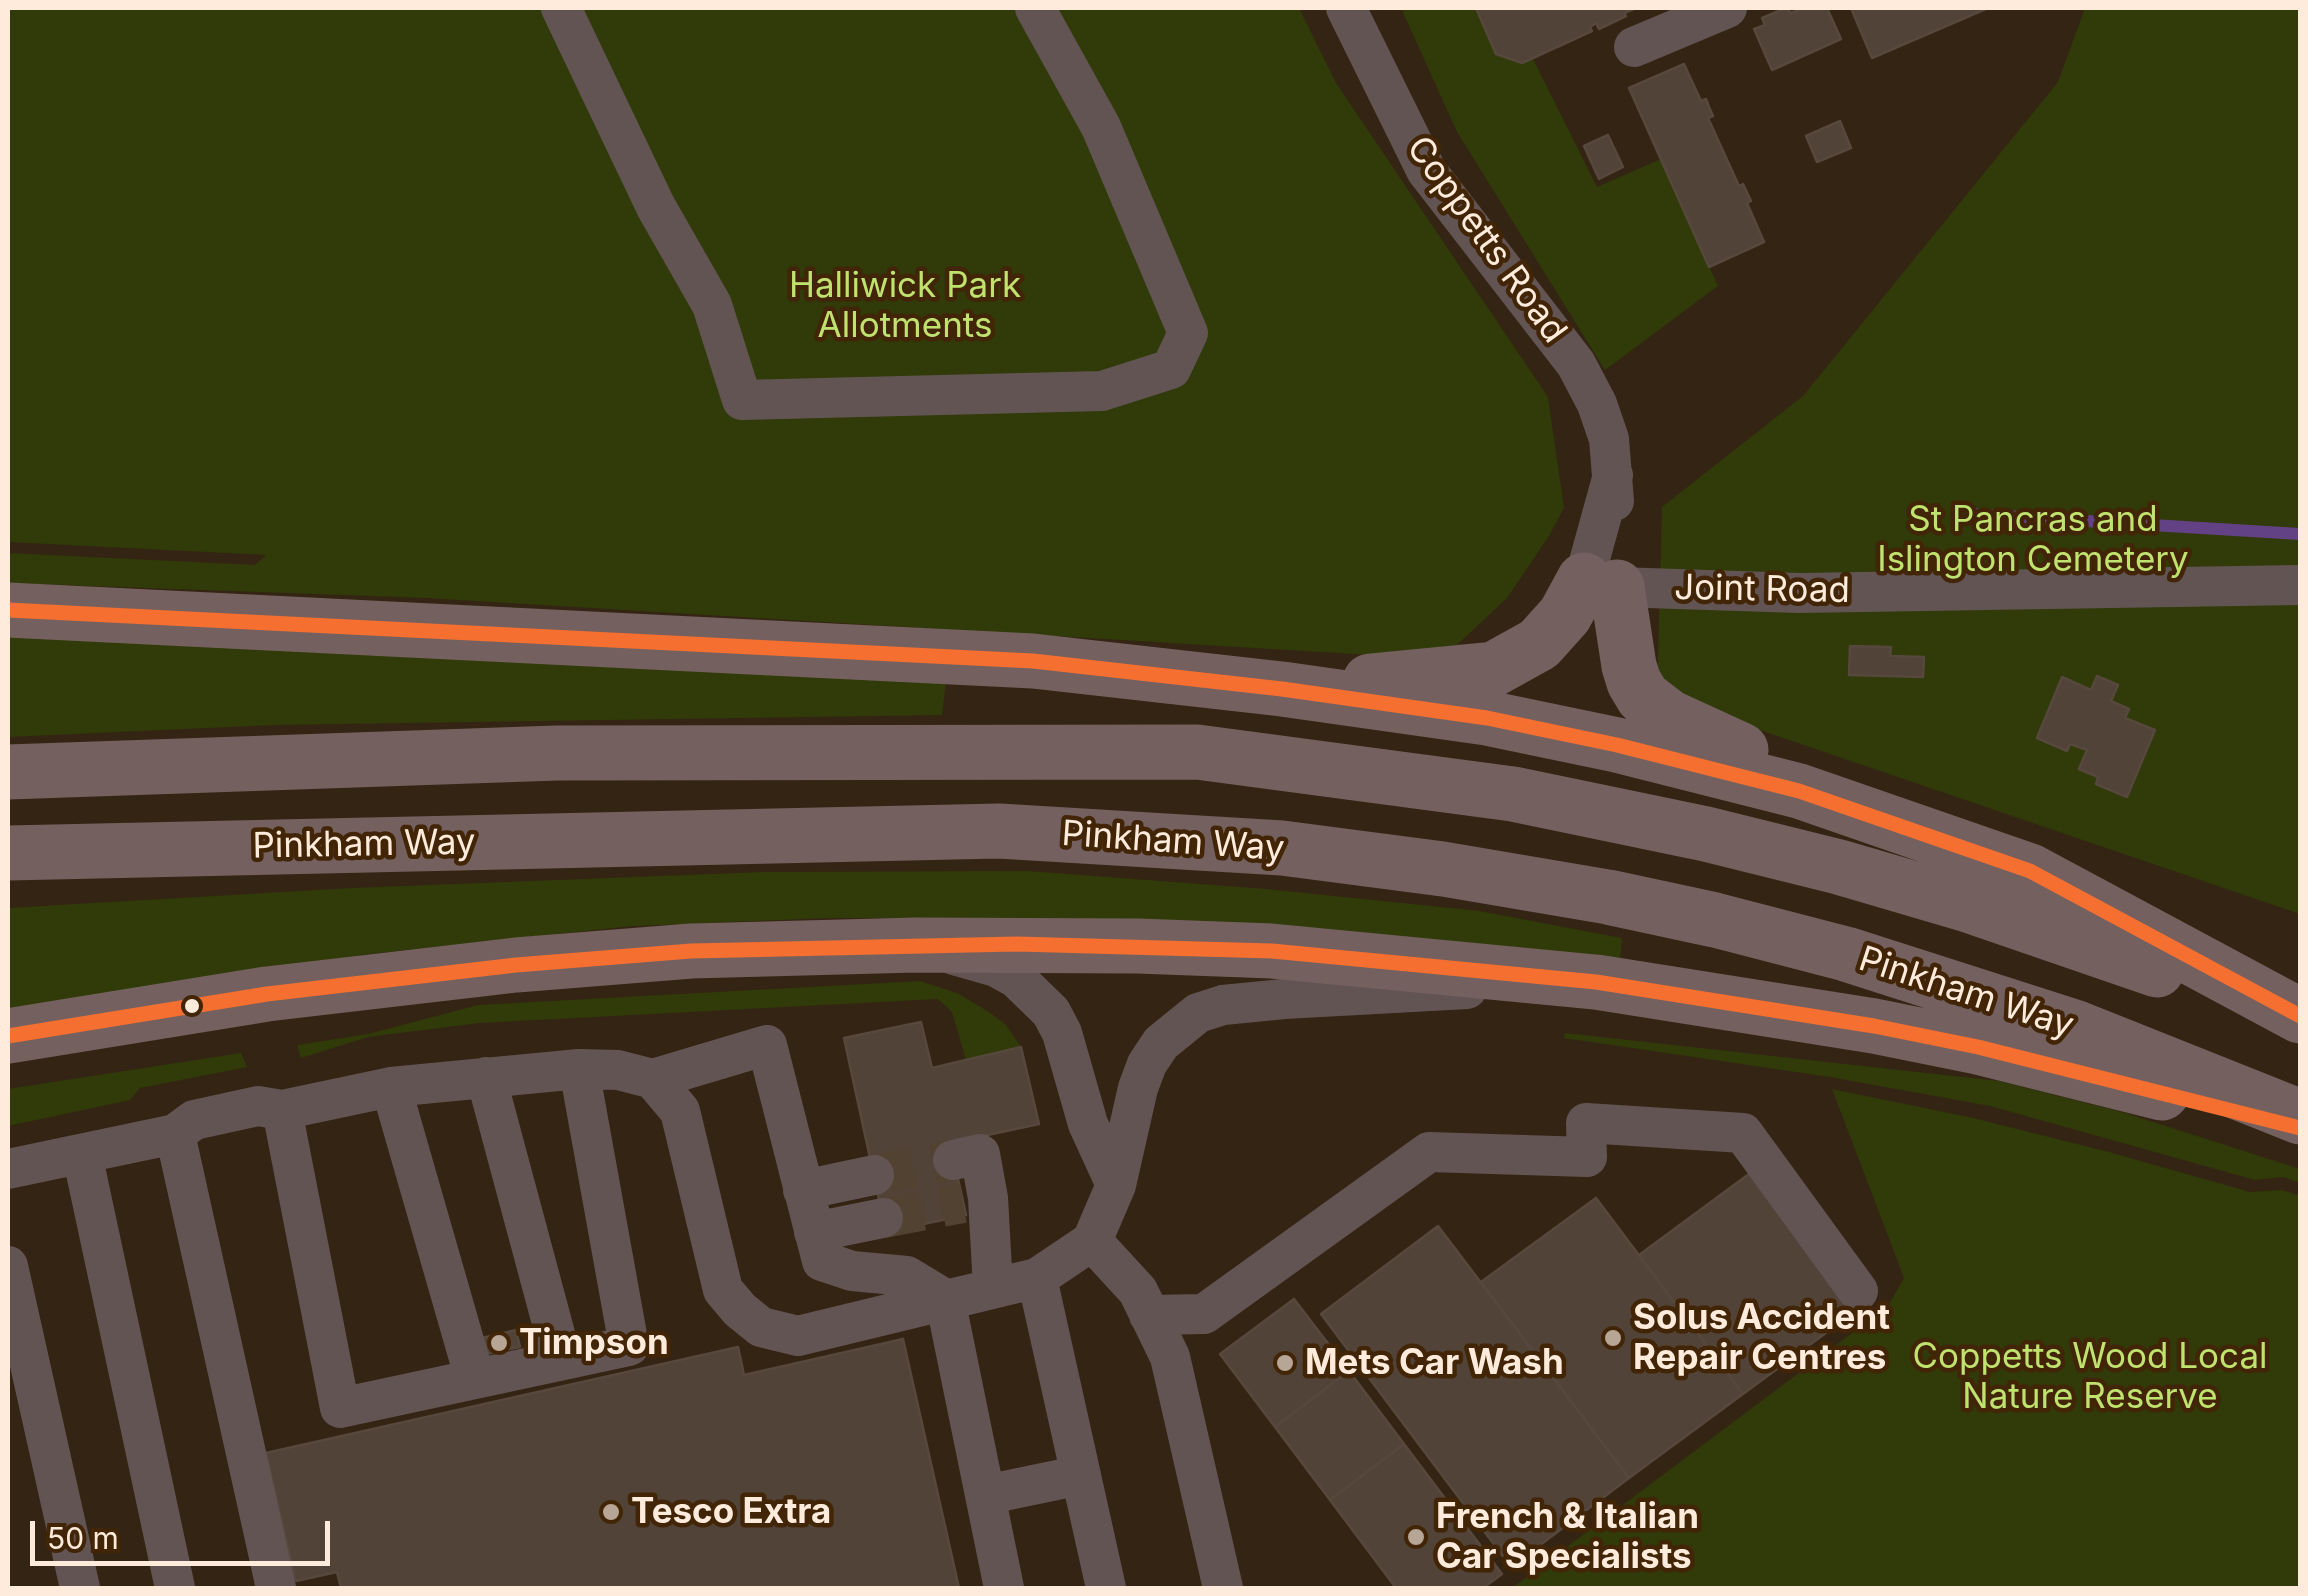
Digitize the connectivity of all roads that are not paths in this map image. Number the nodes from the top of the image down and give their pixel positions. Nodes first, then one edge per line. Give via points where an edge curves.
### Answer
1 (561, 8) edge
2 (1035, 8) edge
3 (1346, 8) edge
4 (1728, 8) edge
5 (1634, 46) dead end
6 (1600, 584) junction
7 (2300, 585) edge
8 (8, 610) edge
9 (1282, 689) junction
10 (8, 772) edge
11 (1907, 826) junction
12 (8, 852) edge
13 (916, 945) junction
14 (1596, 982) junction
15 (2300, 1018) edge
16 (8, 1036) edge
17 (579, 1069) junction
18 (486, 1077) junction
19 (652, 1079) junction
20 (391, 1087) junction
21 (282, 1110) junction
22 (2300, 1116) edge
23 (2300, 1128) edge
24 (175, 1134) junction
25 (82, 1154) junction
26 (954, 1160) dead end
27 (8, 1169) edge
28 (874, 1175) tunnel mouth
29 (1116, 1185) junction
30 (803, 1190) junction
31 (883, 1218) tunnel mouth
32 (814, 1232) junction
33 (1092, 1241) junction
34 (8, 1266) edge
35 (1037, 1278) junction
36 (993, 1288) junction
37 (1858, 1292) dead end
38 (946, 1300) junction
39 (1149, 1315) junction
40 (562, 1360) junction
41 (474, 1379) junction
42 (1081, 1475) junction
43 (986, 1496) junction
44 (80, 1588) edge
45 (175, 1588) edge
46 (276, 1588) edge
47 (1004, 1588) edge
48 (1106, 1588) edge
49 (1223, 1588) edge

1 - 2 street via 656,207 712,305 742,400 1102,391 1171,369 1188,333 1101,127
3 - 6 street, Coppetts Road via 1426,170 1576,364 1603,422 1613,475
4 - 5 street
6 - 7 street, Joint Road via 1799,593
6 - 9 highway via 1539,644 1494,669
6 - 11 highway via 1634,682 1654,708
8 - 9 highway via 1033,661
9 - 11 highway via 1487,718 1616,745
10 - 15 highway via 557,753 1198,752 1513,794 1838,866
11 - 15 highway via 2030,871
12 - 22 highway, Pinkham Way via 999,830 1282,848 1608,897 1827,949 2077,1028
13 - 14 highway via 1272,951
13 - 16 highway via 691,951 516,965 267,994
13 - 29 street via 996,967 1051,1012
14 - 23 highway via 1978,1047
14 - 29 street via 1284,999 1198,1013 1147,1064
17 - 18 street
17 - 19 street
17 - 40 street via 629,1346
18 - 20 street
18 - 40 street
19 - 30 street via 767,1046
19 - 38 street via 680,1110 723,1290 761,1326 798,1336
20 - 21 street
20 - 41 street
21 - 24 street via 258,1106 194,1120
21 - 41 street via 340,1408
24 - 25 street
24 - 46 street
25 - 27 street
25 - 45 street
26 - 36 street via 980,1154 975,1201
28 - 30 street
29 - 33 street
30 - 32 street
31 - 32 street
32 - 38 street via 822,1261 907,1276
33 - 35 street
33 - 39 street via 1138,1291
34 - 44 street
35 - 36 street
35 - 42 street
36 - 38 street
37 - 39 street via 1744,1133 1586,1123 1587,1156 1429,1152 1204,1314
38 - 43 street
39 - 49 street via 1170,1357
40 - 41 street
42 - 43 street
42 - 48 street
43 - 47 street

